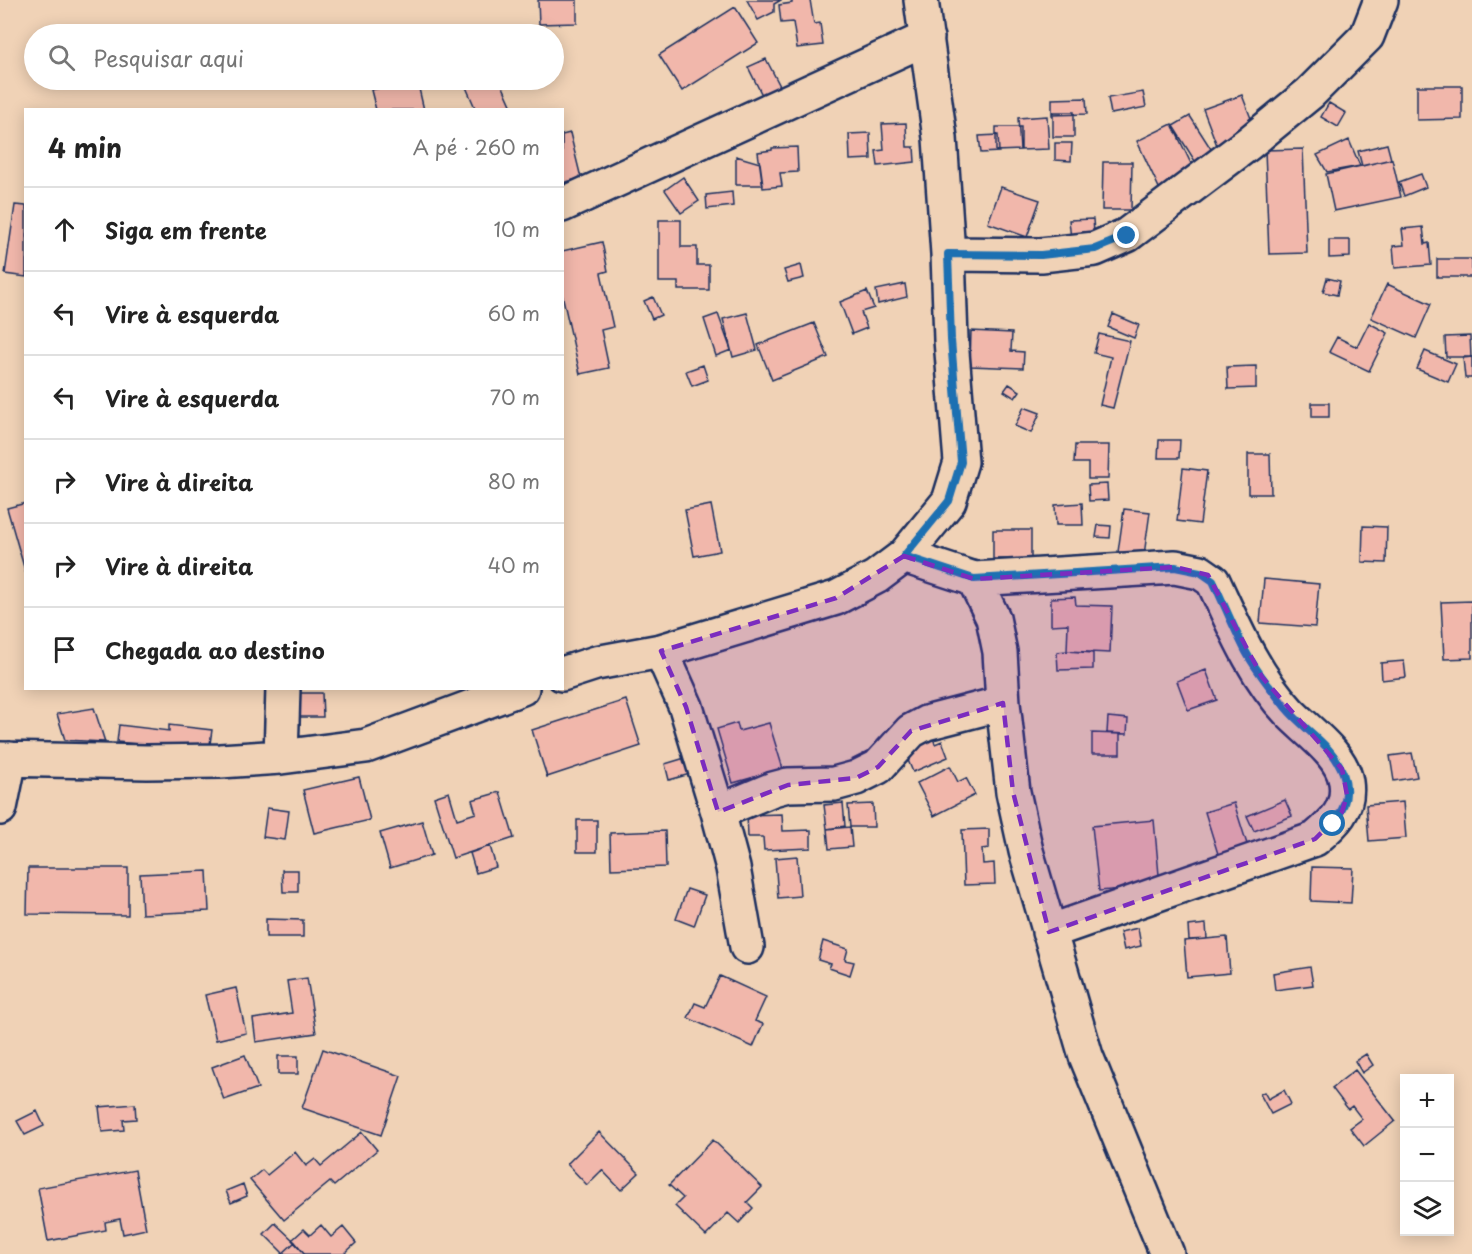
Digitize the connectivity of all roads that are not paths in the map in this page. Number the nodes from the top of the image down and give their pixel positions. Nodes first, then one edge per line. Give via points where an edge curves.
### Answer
1 (921, 0) edge
2 (1381, 0) edge
3 (927, 38) junction
4 (564, 204) edge
5 (948, 254) junction
6 (904, 556) junction
7 (974, 579) junction
8 (661, 651) junction
9 (564, 673) edge
10 (283, 690) edge
11 (517, 690) edge
12 (1003, 703) junction
13 (281, 757) junction
14 (5, 759) edge
15 (0, 808) edge
16 (718, 812) junction
17 (1049, 932) junction
18 (747, 947) dead end
19 (1167, 1254) edge

1 - 3 street
2 - 5 street via 1367,36 1310,93 1127,236 1095,249 1041,255
3 - 4 street
3 - 5 street via 940,138
5 - 6 street via 961,462 949,501
6 - 7 street
6 - 8 street via 876,577 836,598
7 - 12 street via 993,618
7 - 17 street via 1175,567 1208,575 1262,677 1331,753 1346,780 1342,812 1315,839
8 - 9 street
8 - 16 street via 686,707
10 - 13 street
11 - 13 street via 366,746
12 - 16 street via 911,730 878,767 856,778 834,784 788,785
12 - 17 street via 1013,792
13 - 14 street via 147,762
14 - 15 street
16 - 18 street
17 - 19 street via 1086,1056

